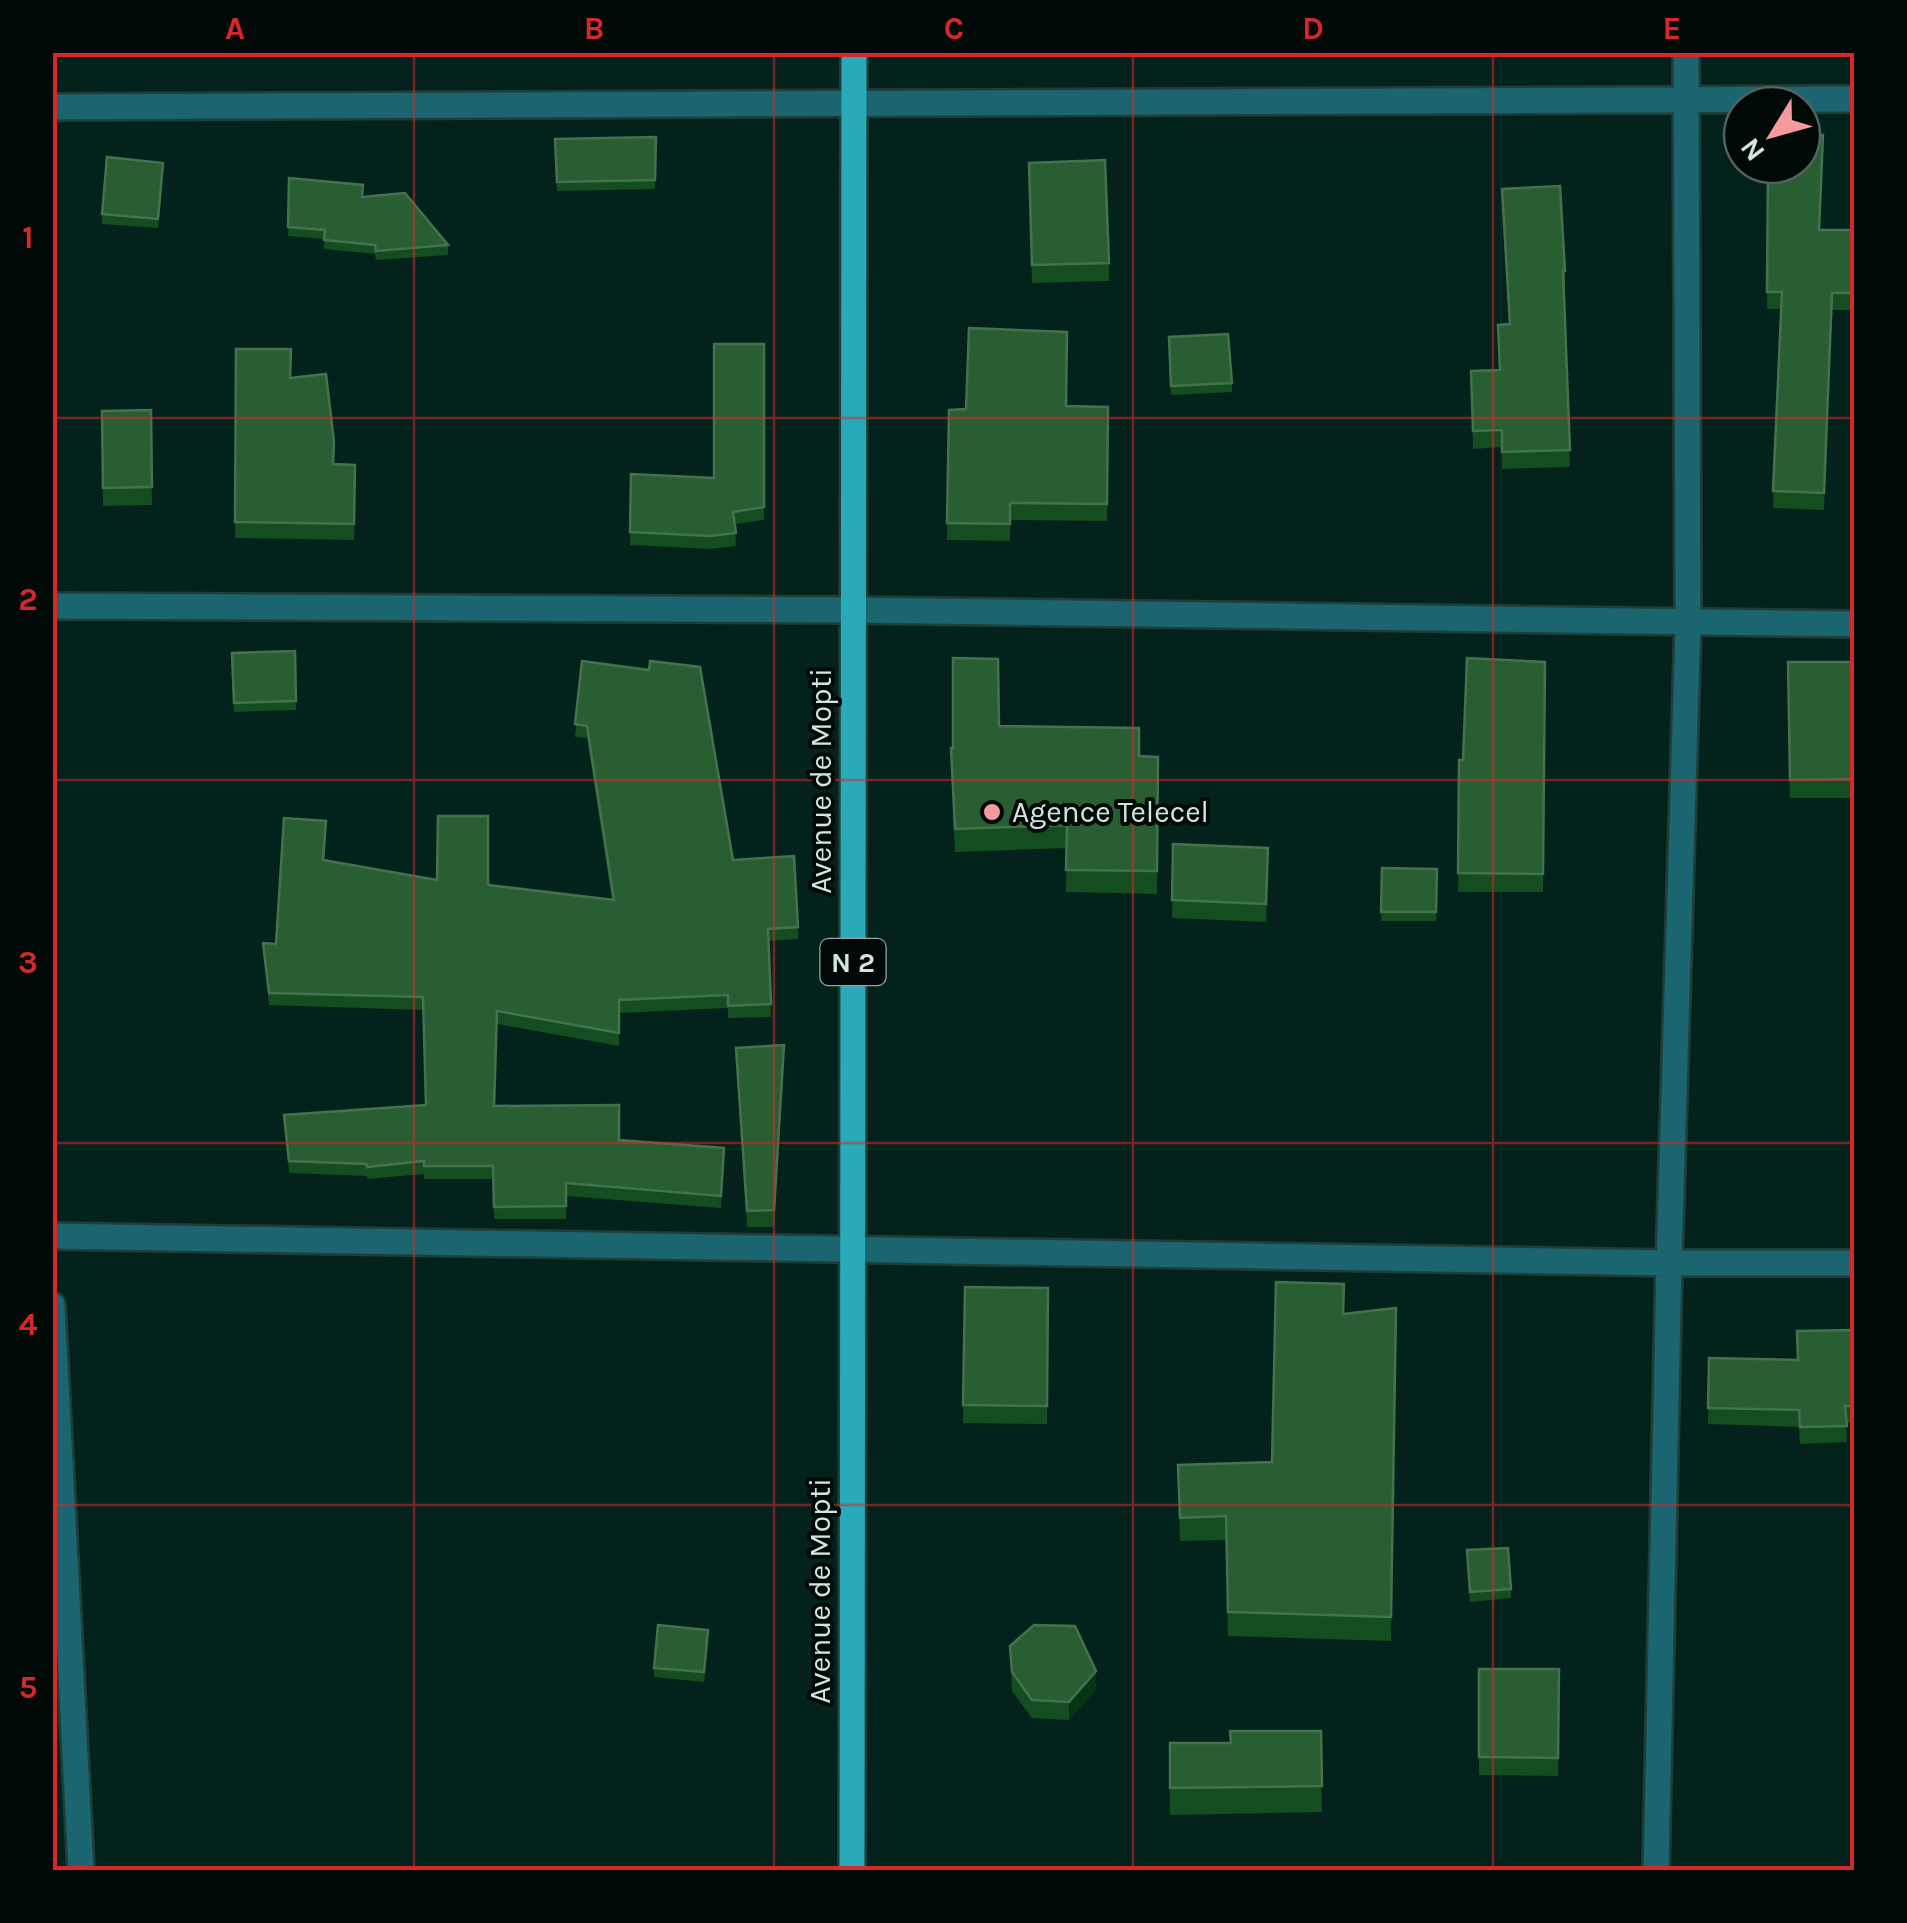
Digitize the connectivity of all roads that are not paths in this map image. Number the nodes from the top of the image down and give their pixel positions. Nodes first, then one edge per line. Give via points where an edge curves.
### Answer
1 (854, 52) edge
2 (1686, 52) edge
3 (1687, 98) junction
4 (1854, 99) edge
5 (854, 104) junction
6 (52, 107) edge
7 (52, 606) edge
8 (854, 610) junction
9 (1688, 623) junction
10 (1854, 624) edge
11 (52, 1236) edge
12 (853, 1248) junction
13 (1669, 1263) junction
14 (1854, 1263) edge
15 (52, 1305) edge
16 (81, 1870) edge
17 (852, 1870) edge
18 (1656, 1870) edge

1 - 5 main road, Avenue de Mopti / N 2
2 - 3 street
3 - 4 street
3 - 5 street
3 - 9 street
5 - 6 street
5 - 8 main road, Avenue de Mopti / N 2
7 - 8 street
8 - 9 street
8 - 12 main road, Avenue de Mopti / N 2
9 - 10 street
9 - 13 street
11 - 12 street
12 - 13 street
12 - 17 main road, Avenue de Mopti / N 2
13 - 14 street
13 - 18 street
15 - 16 street

